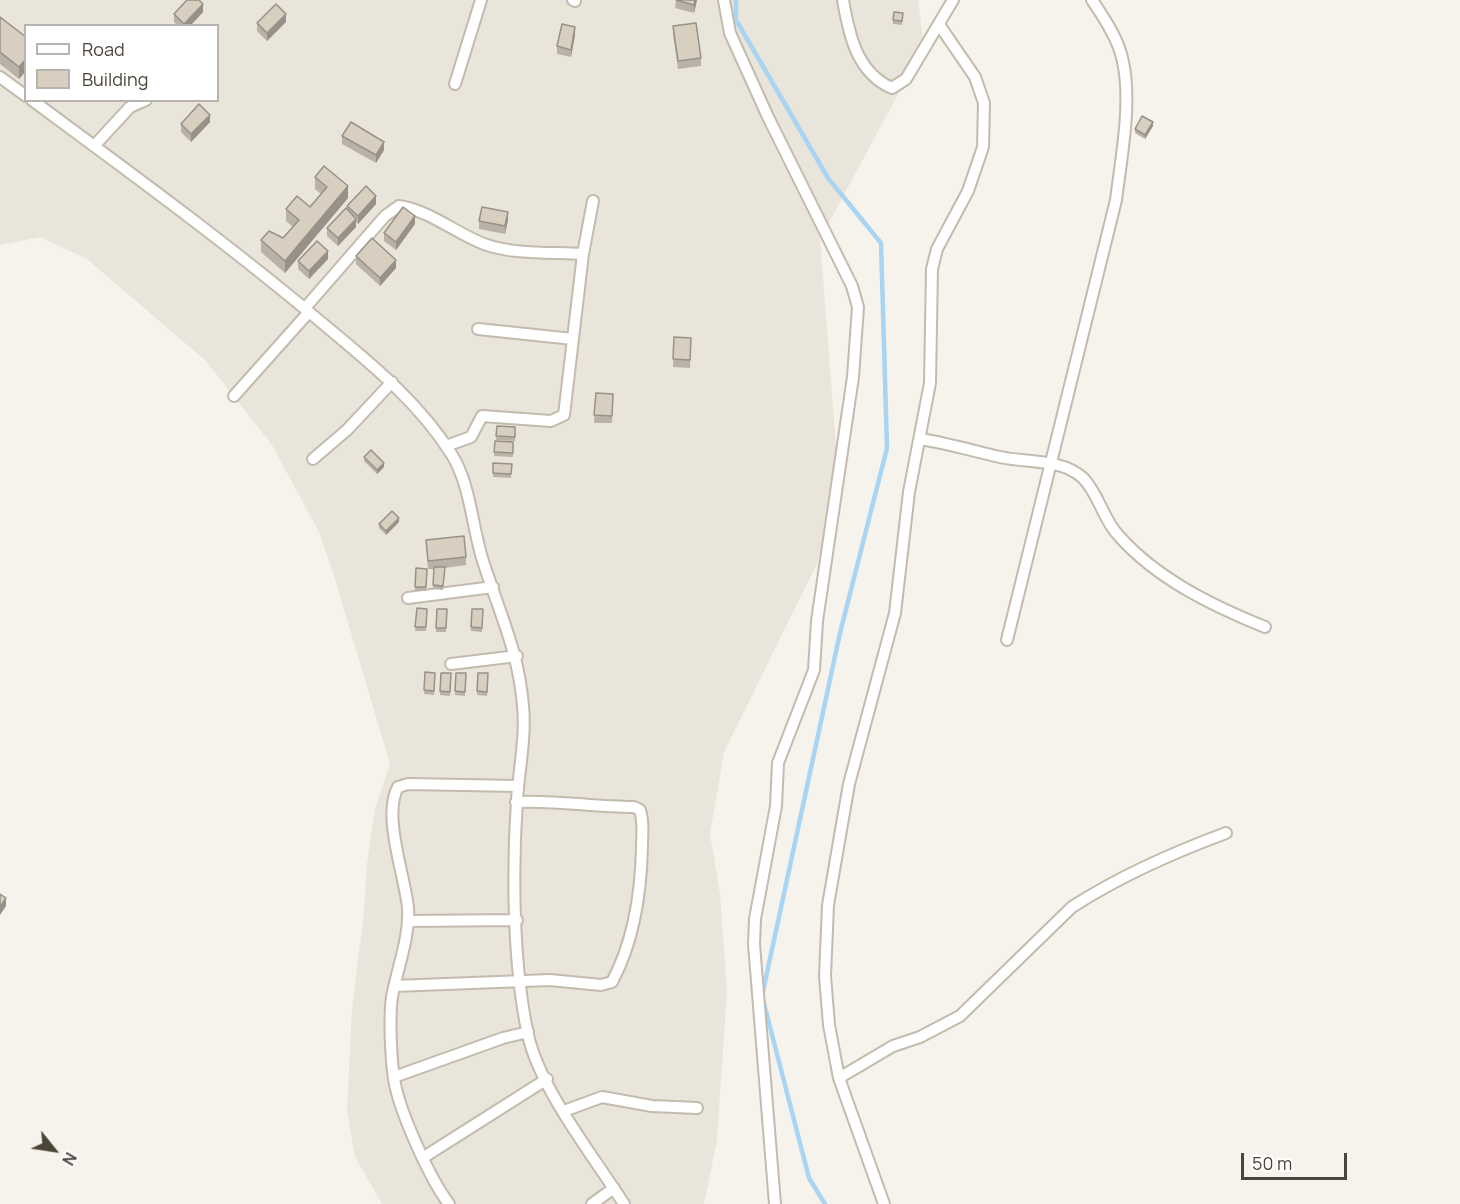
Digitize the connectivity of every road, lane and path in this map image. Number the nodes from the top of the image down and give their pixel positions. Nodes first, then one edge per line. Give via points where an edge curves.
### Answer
1 (481, 0) edge
2 (724, 0) edge
3 (843, 0) edge
4 (953, 0) edge
5 (1092, 0) edge
6 (940, 26) junction
7 (0, 77) edge
8 (455, 84) dead end
9 (24, 95) edge
10 (35, 102) edge
11 (141, 102) edge
12 (94, 146) junction
13 (593, 201) dead end
14 (583, 254) junction
15 (307, 310) junction
16 (478, 328) dead end
17 (573, 339) junction
18 (392, 382) junction
19 (234, 396) dead end
20 (920, 439) junction
21 (446, 446) junction
22 (313, 459) dead end
23 (1050, 463) junction
24 (493, 587) junction
25 (408, 598) dead end
26 (1265, 627) dead end
27 (1006, 640) dead end
28 (517, 656) junction
29 (451, 664) dead end
30 (518, 786) junction
31 (516, 802) junction
32 (1226, 833) dead end
33 (517, 920) junction
34 (408, 921) junction
35 (521, 980) junction
36 (394, 986) junction
37 (528, 1032) junction
38 (394, 1077) junction
39 (839, 1078) junction
40 (547, 1079) junction
41 (697, 1108) dead end
42 (564, 1111) junction
43 (424, 1157) junction
44 (614, 1188) junction
45 (449, 1204) edge
46 (592, 1204) edge
47 (624, 1204) edge
48 (775, 1204) edge
49 (884, 1204) edge

1 - 8 street
2 - 48 street via 730,33 852,286 858,307 853,377 817,621 814,670 778,763 777,806 755,919
3 - 6 street via 850,36 861,61 876,81 892,88 906,79
4 - 6 street
5 - 23 street via 1107,22 1123,62 1126,127 1116,200
6 - 20 street via 975,77 984,103 983,147 968,191 944,231 932,269 930,383
7 - 9 street
10 - 12 street
11 - 12 street via 130,107
12 - 15 street
13 - 14 street
14 - 15 street via 485,245 418,210 399,206 340,265
14 - 17 street
15 - 18 street
15 - 19 street
16 - 17 street
17 - 21 street via 564,415 559,419 482,416 471,437
18 - 21 street
18 - 22 street
20 - 23 street via 1002,458
20 - 39 street via 909,492 895,614 849,784 828,905 825,976
21 - 24 street via 462,479
23 - 26 street via 1082,478 1119,537 1154,567 1214,607
23 - 27 street
24 - 25 street
24 - 28 street
28 - 29 street
28 - 30 street via 524,709
30 - 31 street
30 - 34 street via 398,787 393,796 395,832
31 - 33 street
31 - 35 street via 554,800 634,807 642,817 641,893 612,982 601,985
32 - 39 street via 1168,855 1089,896 1072,907 960,1016 893,1046
33 - 34 street
33 - 35 street
34 - 36 street
35 - 36 street
35 - 37 street
36 - 38 street
37 - 38 street
37 - 40 street
38 - 43 street
39 - 49 street
40 - 42 street
40 - 43 street
41 - 42 street via 652,1106 602,1097
42 - 44 street
43 - 45 street
44 - 46 street
44 - 47 street

